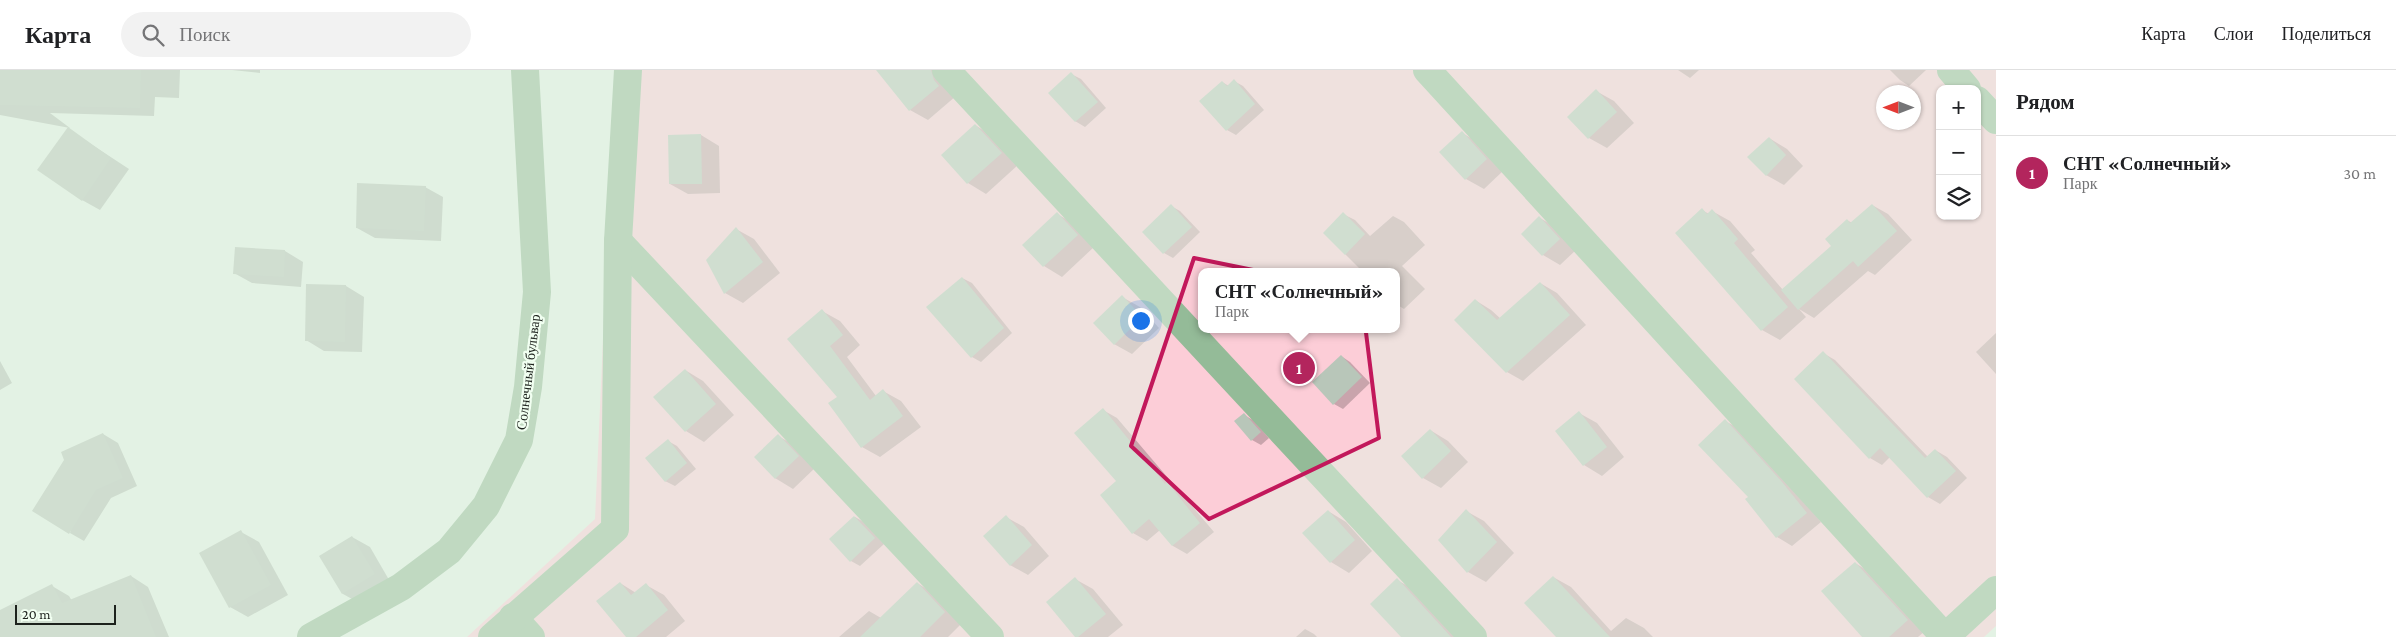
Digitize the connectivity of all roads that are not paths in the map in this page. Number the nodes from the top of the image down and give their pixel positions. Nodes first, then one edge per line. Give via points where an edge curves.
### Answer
1 (525, 70) edge
2 (628, 70) edge
3 (946, 70) edge
4 (1427, 70) edge
5 (1950, 70) edge
6 (1964, 85) edge
7 (1981, 104) edge
8 (1996, 120) edge
9 (618, 241) junction
10 (1996, 590) edge
11 (522, 627) edge
12 (311, 637) edge
13 (492, 637) edge
14 (990, 637) edge
15 (1473, 637) edge
16 (1945, 637) edge

1 - 12 street, Солнечный бульвар via 537,292 528,388 519,440 486,506 449,551 401,587
2 - 9 street
3 - 15 street
4 - 16 street
5 - 6 street
7 - 8 street
9 - 11 street via 615,529
9 - 14 street
10 - 16 street
11 - 13 street

